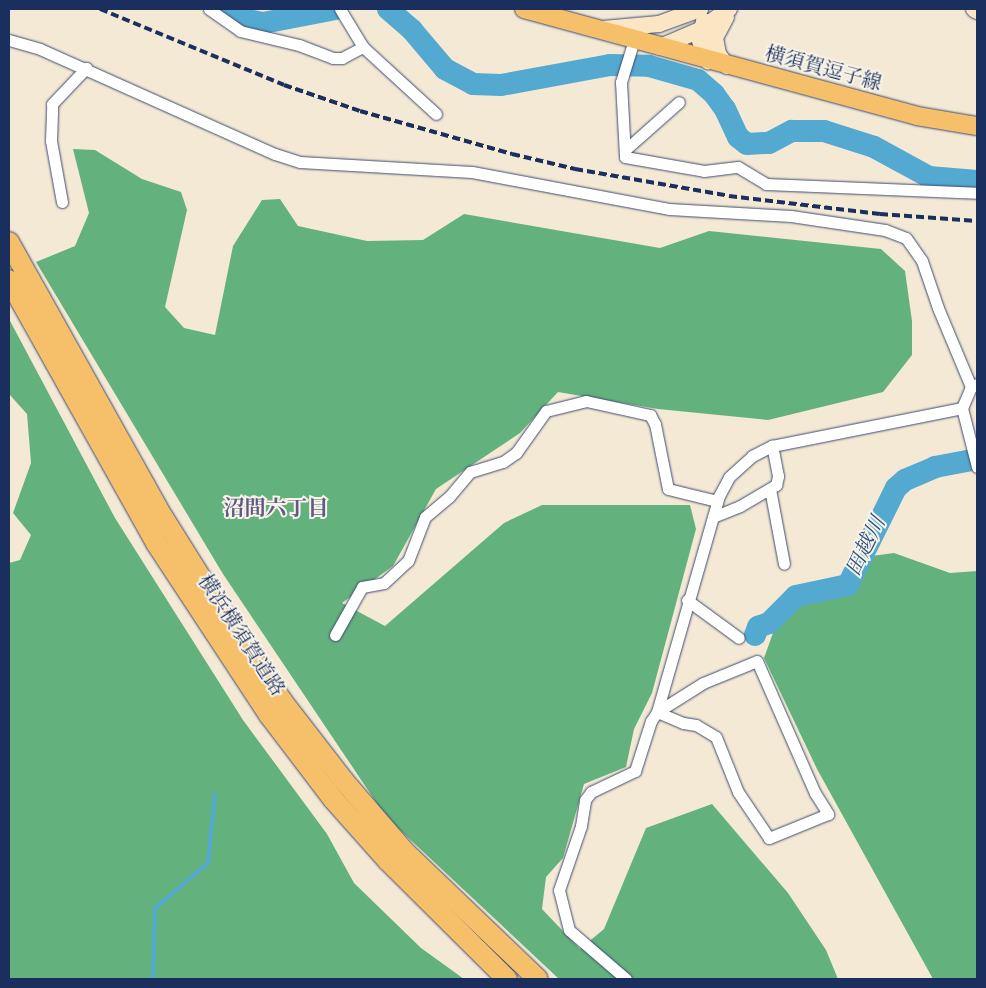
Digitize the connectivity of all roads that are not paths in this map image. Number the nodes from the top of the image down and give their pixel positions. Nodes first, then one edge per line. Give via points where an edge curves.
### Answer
1 (209, 9) edge
2 (524, 9) edge
3 (700, 9) edge
4 (712, 9) edge
5 (730, 9) edge
6 (341, 12) edge
7 (598, 30) junction
8 (700, 30) junction
9 (9, 40) edge
10 (363, 47) junction
11 (632, 47) junction
12 (660, 47) junction
13 (708, 61) junction
14 (727, 66) junction
15 (86, 68) junction
16 (679, 102) dead end
17 (436, 114) dead end
18 (977, 126) edge
19 (625, 150) junction
20 (977, 193) edge
21 (62, 202) dead end
22 (9, 242) edge
23 (9, 280) edge
24 (974, 386) edge
25 (962, 408) junction
26 (772, 446) junction
27 (975, 462) edge
28 (770, 489) junction
29 (717, 501) junction
30 (713, 516) junction
31 (784, 564) dead end
32 (687, 600) junction
33 (335, 635) dead end
34 (739, 638) dead end
35 (657, 712) junction
36 (507, 979) edge
37 (538, 979) edge
38 (626, 979) edge

1 - 10 street via 240,31 299,45 333,58 342,58
2 - 7 main road
3 - 7 street via 659,24
4 - 8 street
5 - 8 street
5 - 14 street via 715,38 718,54
6 - 10 street
7 - 11 main road
8 - 12 street
8 - 13 street via 701,48
9 - 15 street
10 - 17 street
11 - 12 main road, 横須賀逗子線
11 - 19 street via 622,77
12 - 13 main road, 横須賀逗子線
13 - 14 main road, 横須賀逗子線
14 - 18 main road, 横須賀逗子線 via 917,116
15 - 21 street via 52,104 52,142
15 - 24 street via 275,154 300,162 472,172 669,209 791,216 885,230 906,238 922,261 938,308
16 - 19 street
19 - 20 street via 625,158 704,171 738,167 766,184
22 - 37 highway, 横浜横須賀道路 via 163,517 241,642 283,702 344,781 406,853
23 - 36 highway, 横浜横須賀道路 via 156,543 268,716 388,861
24 - 25 street
25 - 26 street
25 - 27 street
26 - 28 street via 778,476 776,485
26 - 29 street via 752,456 729,477
28 - 30 street
28 - 31 street
29 - 30 street
29 - 33 street via 668,489 655,424 650,415 586,401 546,411 516,453 503,462 470,472 449,497 425,517 408,561 384,583 362,587
30 - 32 street
32 - 34 street
32 - 35 street
35 - 35 street via 683,723 696,724 716,737 738,792 769,838 828,814 815,793 757,661 703,683
35 - 38 street via 635,771 590,792 585,800 581,826 559,890 569,930

